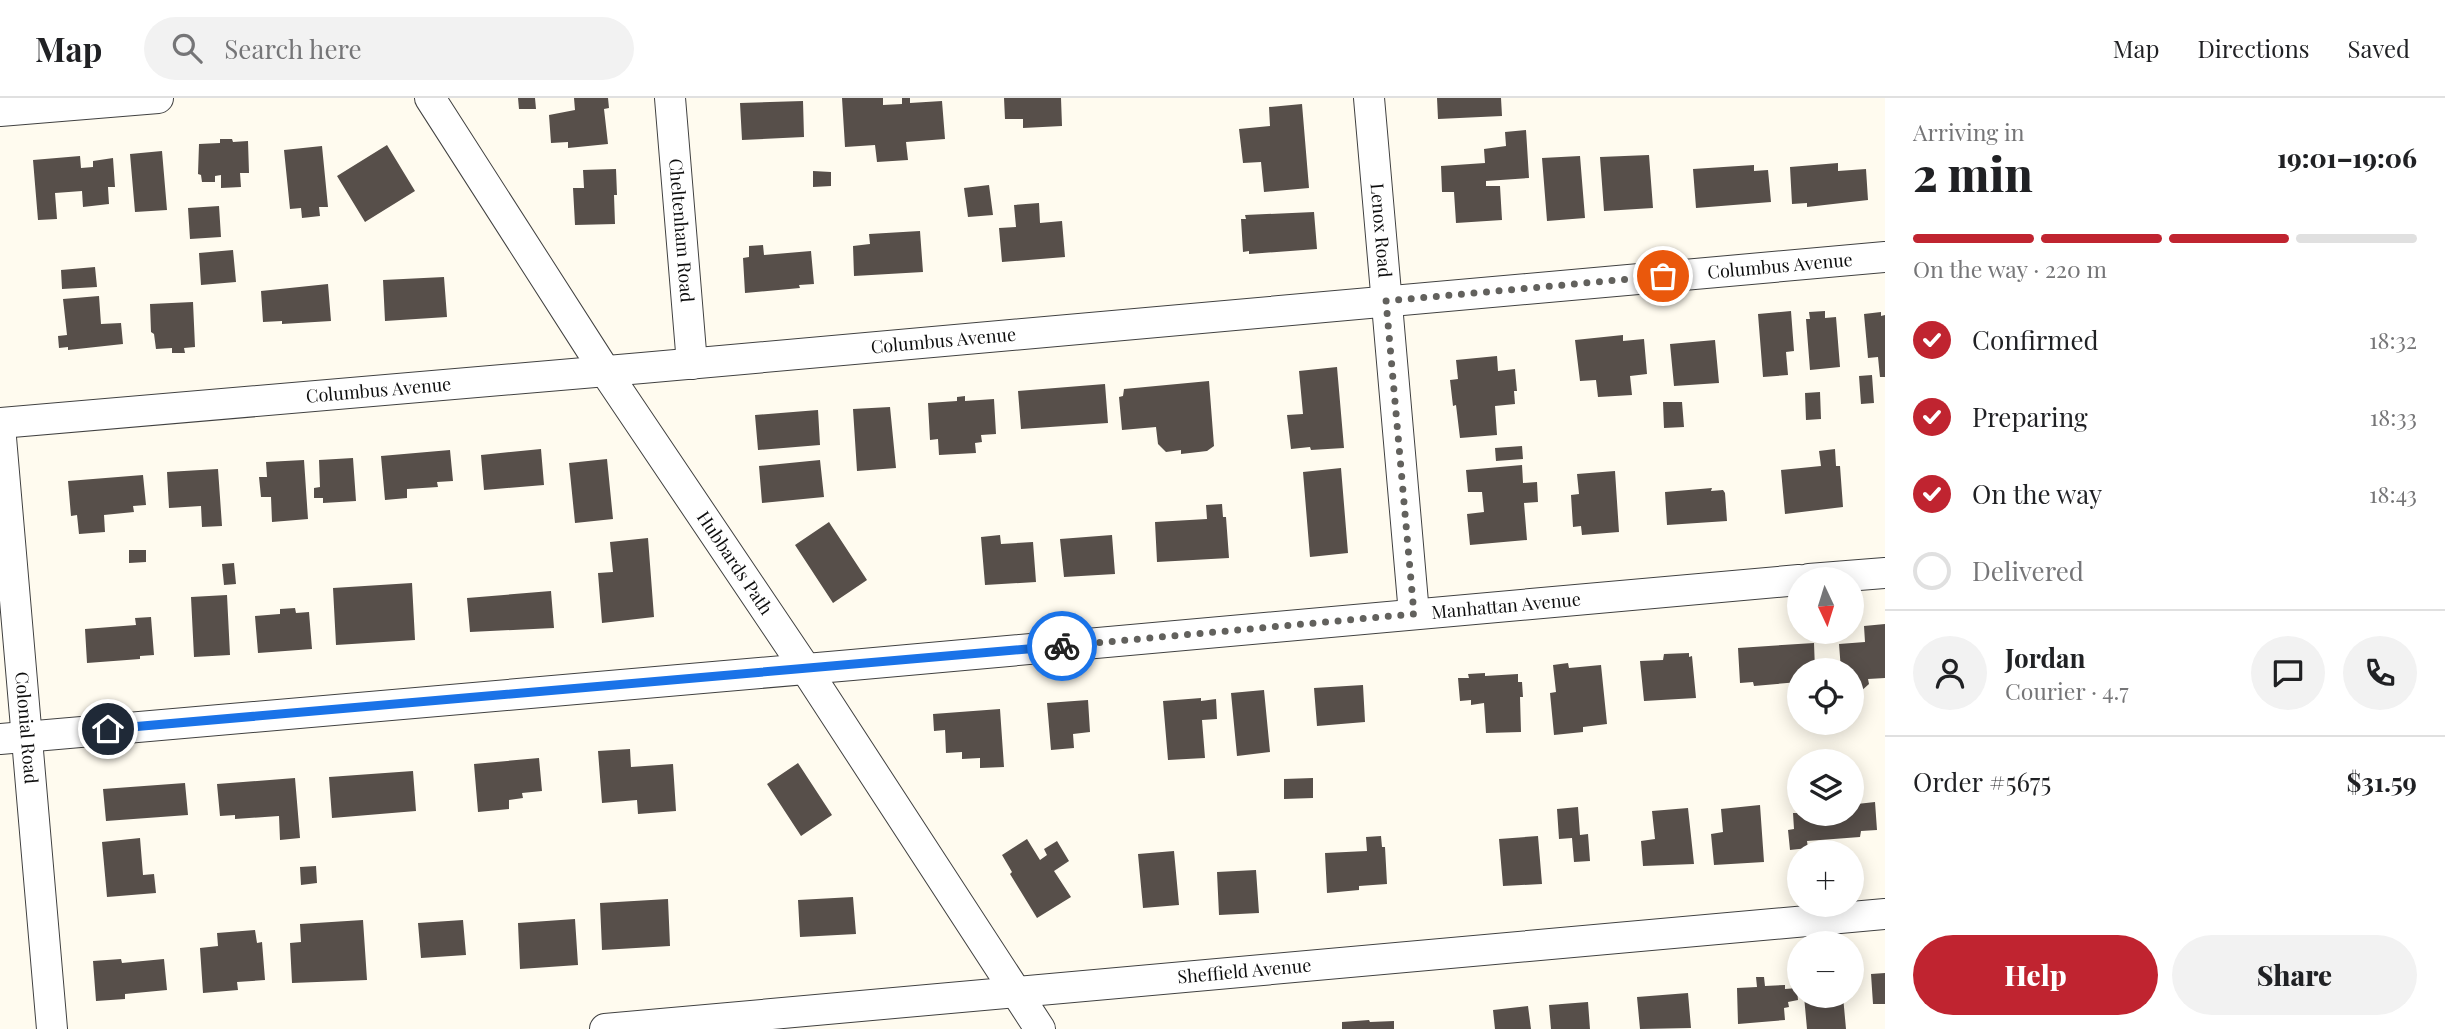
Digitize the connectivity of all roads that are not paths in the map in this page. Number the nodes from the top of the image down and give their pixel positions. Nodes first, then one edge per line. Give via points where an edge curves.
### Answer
1 (158, 98) edge
2 (430, 98) edge
3 (670, 98) edge
4 (1369, 98) edge
5 (0, 111) edge
6 (1885, 257) edge
7 (1386, 301) junction
8 (692, 364) junction
9 (605, 371) junction
10 (0, 424) edge
11 (1885, 573) edge
12 (1864, 575) edge
13 (1787, 581) edge
14 (1414, 614) junction
15 (805, 668) junction
16 (13, 737) edge
17 (1885, 914) edge
18 (1017, 992) junction
19 (752, 1023) edge
20 (52, 1029) edge
21 (605, 1029) edge
22 (1040, 1029) edge

1 - 5 street
2 - 9 street, Hubbards Path
3 - 8 street, Cheltenham Road
4 - 7 street, Lenox Road
6 - 7 street, Columbus Avenue
7 - 8 street, Columbus Avenue
7 - 14 street, Lenox Road
8 - 9 street, Columbus Avenue
9 - 10 street, Columbus Avenue
9 - 15 street, Hubbards Path
10 - 16 street, Colonial Road
11 - 12 street
13 - 14 street, Manhattan Avenue
14 - 15 street, Manhattan Avenue
15 - 16 street, Manhattan Avenue
15 - 18 street, Hubbards Path
16 - 20 street, Colonial Road
17 - 18 street, Sheffield Avenue
18 - 19 street, Sheffield Avenue
18 - 22 street, Hubbards Path
19 - 21 street, Sheffield Avenue

